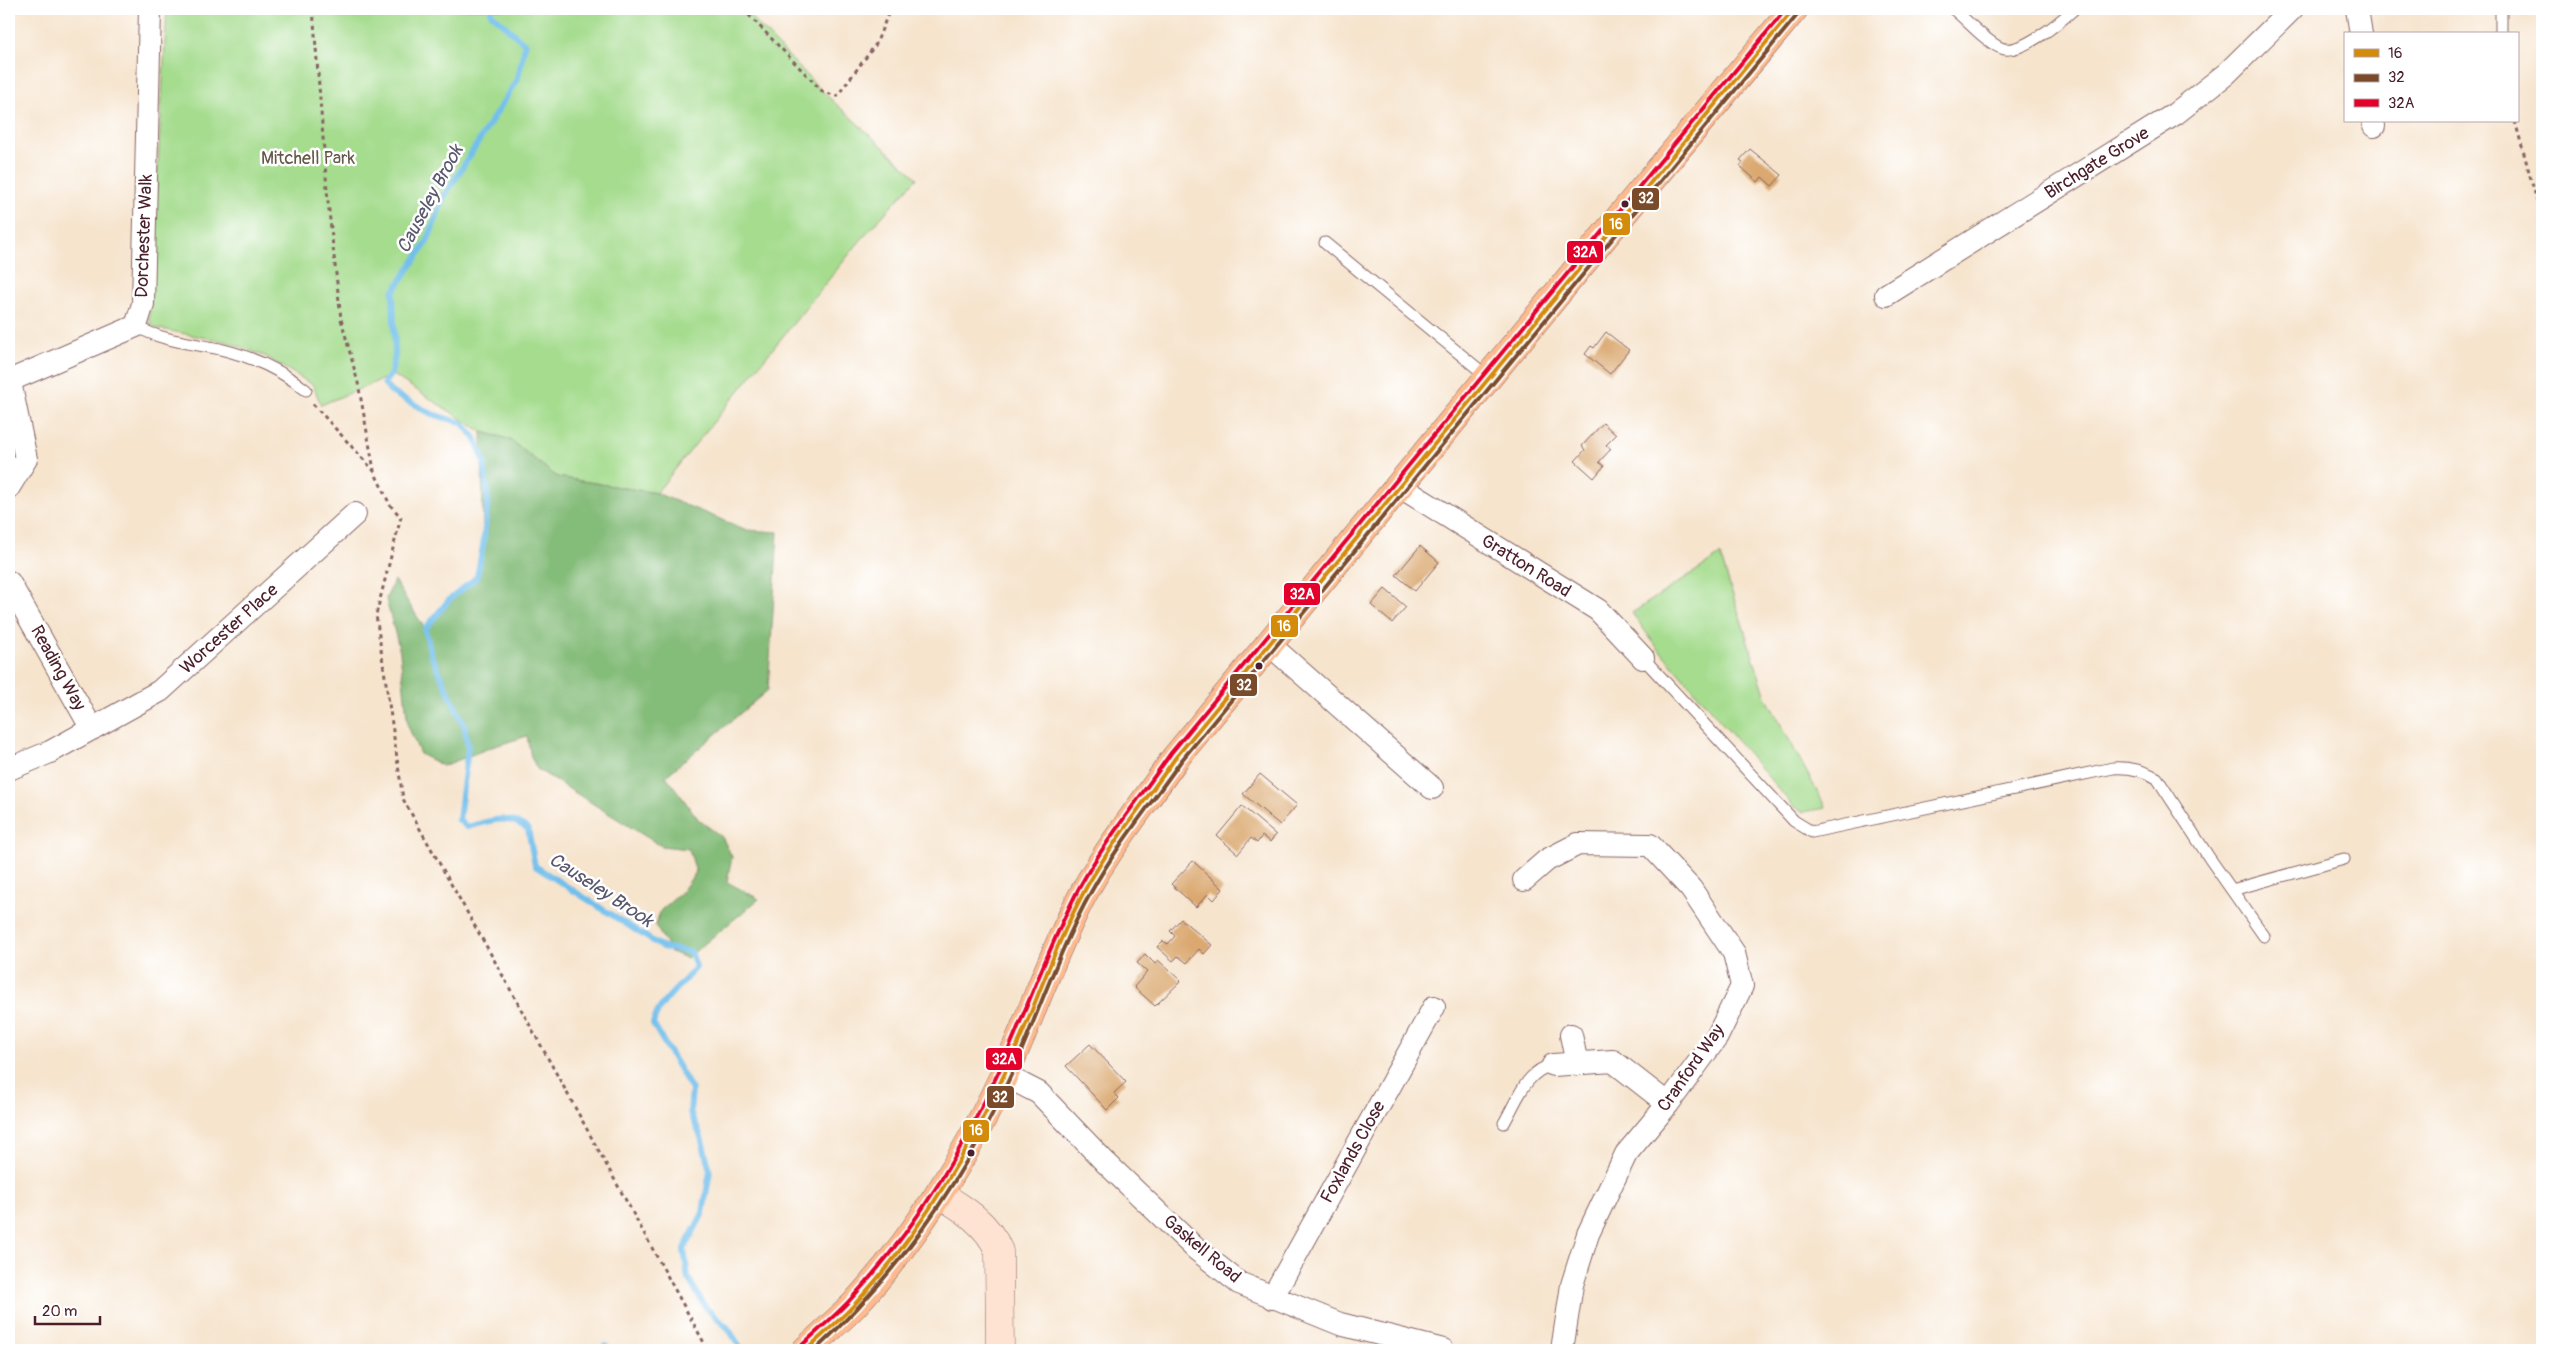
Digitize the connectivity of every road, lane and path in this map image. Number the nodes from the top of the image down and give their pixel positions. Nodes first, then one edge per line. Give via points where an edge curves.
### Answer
1 (150, 9) edge
2 (313, 9) edge
3 (743, 9) edge
4 (890, 9) edge
5 (1794, 9) edge
6 (1953, 9) edge
7 (2074, 9) edge
8 (2292, 9) edge
9 (2357, 9) edge
10 (2501, 9) edge
11 (2361, 32) edge
12 (2501, 32) edge
13 (2515, 122) edge
14 (2542, 219) edge
15 (1325, 243) dead end
16 (1886, 295) dead end
17 (136, 326) junction
18 (1488, 377) junction
19 (10, 379) edge
20 (306, 390) joint
21 (374, 471) junction
22 (1399, 486) junction
23 (9, 487) edge
24 (355, 514) dead end
25 (9, 582) edge
26 (1270, 644) junction
27 (1643, 658) joint
28 (92, 729) junction
29 (9, 769) edge
30 (1432, 788) dead end
31 (2344, 859) dead end
32 (1524, 880) dead end
33 (2232, 890) junction
34 (2264, 936) dead end
35 (1434, 1007) dead end
36 (1571, 1035) dead end
37 (1577, 1064) junction
38 (1553, 1065) joint
39 (1004, 1075) junction
40 (1668, 1104) junction
41 (1504, 1123) dead end
42 (939, 1194) junction
43 (1272, 1298) junction
44 (708, 1350) edge
45 (806, 1350) edge
46 (1000, 1350) edge
47 (1443, 1350) edge
48 (1562, 1350) edge

1 - 17 street, Dorchester Walk via 143,304
2 - 21 path via 341,318 358,383
3 - 4 path via 823,92 837,96 876,44
5 - 18 highway
6 - 7 lane via 2002,49 2014,50
8 - 16 street, Birchgate Grove via 2226,74 2175,114
9 - 11 street
10 - 12 lane
13 - 14 path
15 - 18 lane
17 - 19 street
17 - 20 lane via 156,336 249,358 276,368
18 - 22 highway
19 - 23 street via 26,459
20 - 21 path via 315,408
21 - 44 path via 390,505 401,517 376,615 403,798
22 - 26 highway
22 - 27 street, Gratton Road via 1598,610
24 - 28 street, Worcester Place via 160,691
25 - 28 street, Reading Way
26 - 30 street
26 - 39 highway via 1176,757 1115,841 1076,907
27 - 33 lane via 1794,821 1812,832 2125,767 2157,778
28 - 29 street, Worcester Place
31 - 33 lane
32 - 40 street, Cranford Way via 1547,860 1578,844 1650,845 1691,889 1734,953 1742,986 1717,1037
33 - 34 lane
35 - 43 street, Foxlands Close
36 - 37 street
37 - 38 street
37 - 40 street via 1613,1061
38 - 41 lane via 1542,1067 1531,1075
39 - 42 highway
39 - 43 street, Gaskell Road via 1039,1092 1105,1162 1196,1249 1239,1283
40 - 48 street, Cranford Way via 1626,1154 1588,1234 1572,1285
42 - 45 highway via 853,1306
42 - 46 street via 982,1224 999,1251
43 - 47 street, Gaskell Road via 1340,1324

